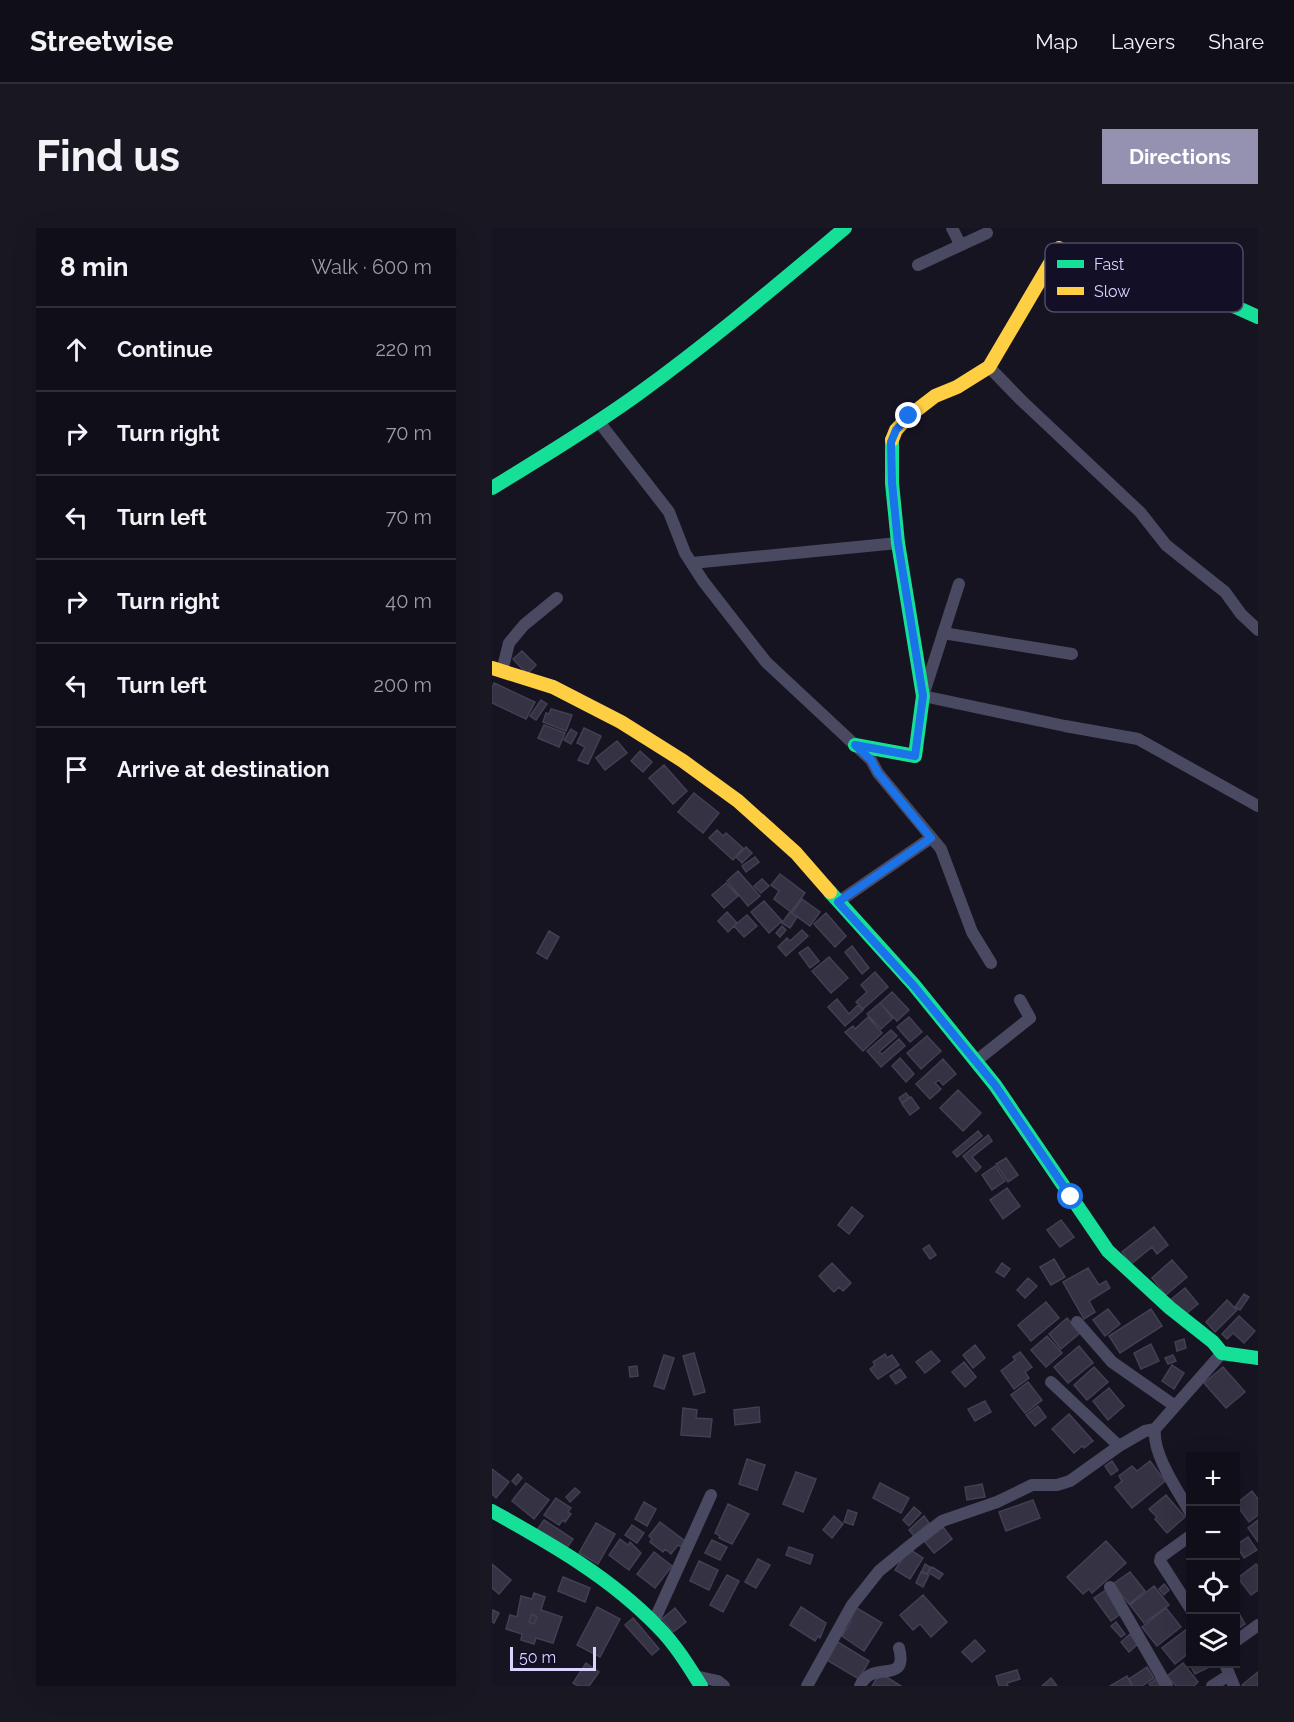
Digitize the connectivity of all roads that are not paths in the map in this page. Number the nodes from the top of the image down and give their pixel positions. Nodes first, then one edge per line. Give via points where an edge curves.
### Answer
1 (844, 228) edge
2 (952, 228) edge
3 (987, 233) dead end
4 (960, 244) junction
5 (918, 265) dead end
6 (1045, 272) edge
7 (1243, 310) edge
8 (1258, 317) edge
9 (989, 367) junction
10 (599, 422) junction
11 (492, 488) edge
12 (898, 543) junction
13 (692, 563) junction
14 (959, 584) dead end
15 (557, 598) dead end
16 (1258, 630) edge
17 (943, 633) junction
18 (1072, 654) dead end
19 (497, 669) edge
20 (923, 696) junction
21 (855, 745) junction
22 (1258, 806) edge
23 (931, 838) junction
24 (838, 902) junction
25 (991, 963) dead end
26 (1020, 1000) dead end
27 (976, 1061) junction
28 (1077, 1322) dead end
29 (1222, 1353) junction
30 (1258, 1358) edge
31 (1051, 1382) dead end
32 (1175, 1406) junction
33 (1155, 1429) junction
34 (1119, 1446) junction
35 (711, 1495) dead end
36 (1187, 1506) edge
37 (492, 1511) edge
38 (1186, 1539) edge
39 (1110, 1587) dead end
40 (1186, 1600) edge
41 (654, 1621) junction
42 (1258, 1625) edge
43 (1240, 1638) edge
44 (899, 1648) dead end
45 (1229, 1675) edge
46 (698, 1681) edge
47 (724, 1686) edge
48 (807, 1686) edge
49 (860, 1686) edge
50 (1167, 1686) edge
51 (1212, 1686) edge

1 - 10 street via 730,324
2 - 4 street
3 - 4 street
4 - 5 street
6 - 9 street
7 - 8 street
9 - 12 street via 934,396 896,430 891,442
9 - 16 street via 1140,512 1166,545 1225,592
10 - 11 street
10 - 13 street via 669,512
12 - 13 street
12 - 20 street
13 - 21 street via 766,662
14 - 17 street
15 - 19 street via 524,625 509,643
17 - 18 street
17 - 20 street
19 - 24 street via 553,687 621,722 683,761 738,801 796,853
20 - 21 street via 915,756
20 - 22 street via 1138,739
21 - 23 street
23 - 24 street
23 - 25 street via 940,849 972,932
24 - 27 street
26 - 27 street via 1030,1018
27 - 29 street via 1030,1133 1108,1251
28 - 32 street via 1112,1362
29 - 30 street
29 - 32 street
31 - 34 street
32 - 33 street
33 - 34 street
33 - 36 street via 1170,1479
34 - 48 street via 1070,1481 1032,1485 942,1521 912,1544 879,1571 852,1605
35 - 41 street
37 - 41 street via 596,1573
38 - 40 street via 1160,1561
39 - 50 street
41 - 46 street
42 - 43 street
44 - 49 street via 902,1661 898,1669 874,1673 863,1679
45 - 51 street
46 - 47 street via 718,1681

